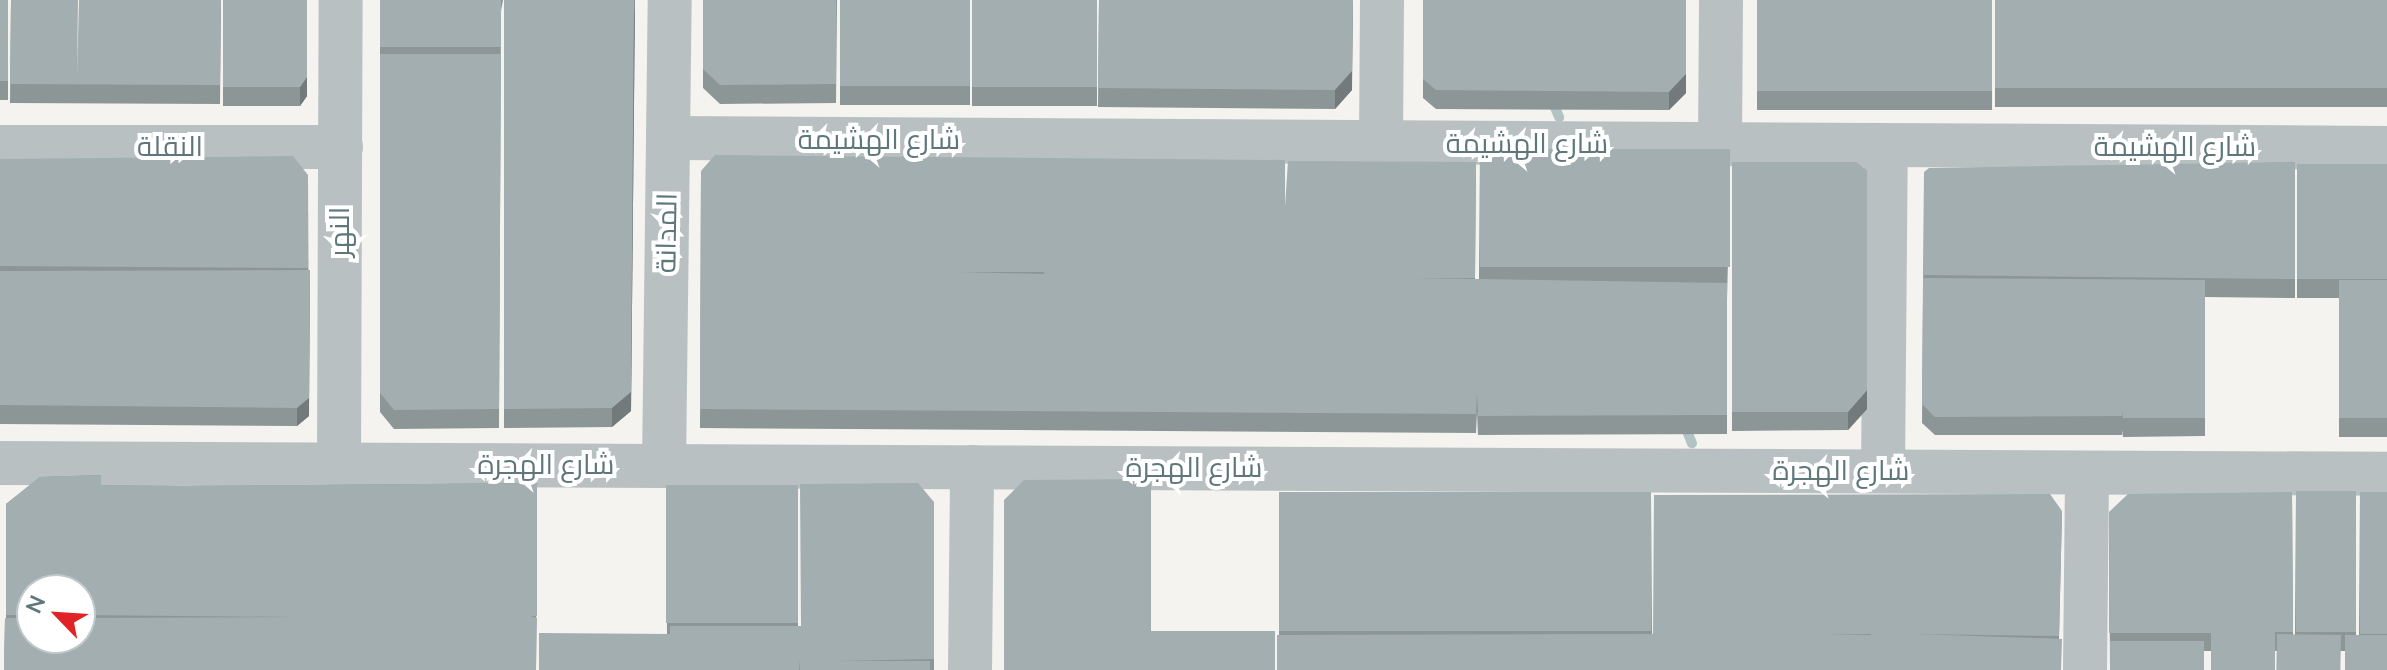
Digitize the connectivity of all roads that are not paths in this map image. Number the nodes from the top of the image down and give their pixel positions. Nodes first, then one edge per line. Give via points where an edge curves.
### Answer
1 (341, 0) edge
2 (670, 0) edge
3 (1382, 0) edge
4 (1721, 0) edge
5 (668, 138) junction
6 (1381, 143) junction
7 (1720, 145) junction
8 (1886, 146) junction
9 (0, 147) edge
10 (341, 147) junction
11 (2387, 148) edge
12 (0, 463) edge
13 (339, 464) junction
14 (664, 466) junction
15 (972, 467) junction
16 (1883, 471) junction
17 (2087, 473) junction
18 (2387, 474) edge
19 (970, 670) edge
20 (2085, 670) edge

1 - 10 street, النهر
2 - 5 street, المدانة
3 - 6 street
4 - 7 street
5 - 6 street, شارع الهشيمة
5 - 14 street, المدانة
6 - 7 street, شارع الهشيمة
7 - 8 street, شارع الهشيمة
8 - 11 street, شارع الهشيمة
8 - 16 street
9 - 10 street, النقلة
10 - 13 street, النهر
12 - 13 street, شارع الهجرة
13 - 14 street, شارع الهجرة
14 - 15 street, شارع الهجرة
15 - 16 street, شارع الهجرة
15 - 19 street
16 - 17 street, شارع الهجرة
17 - 18 street, شارع الهجرة
17 - 20 street

